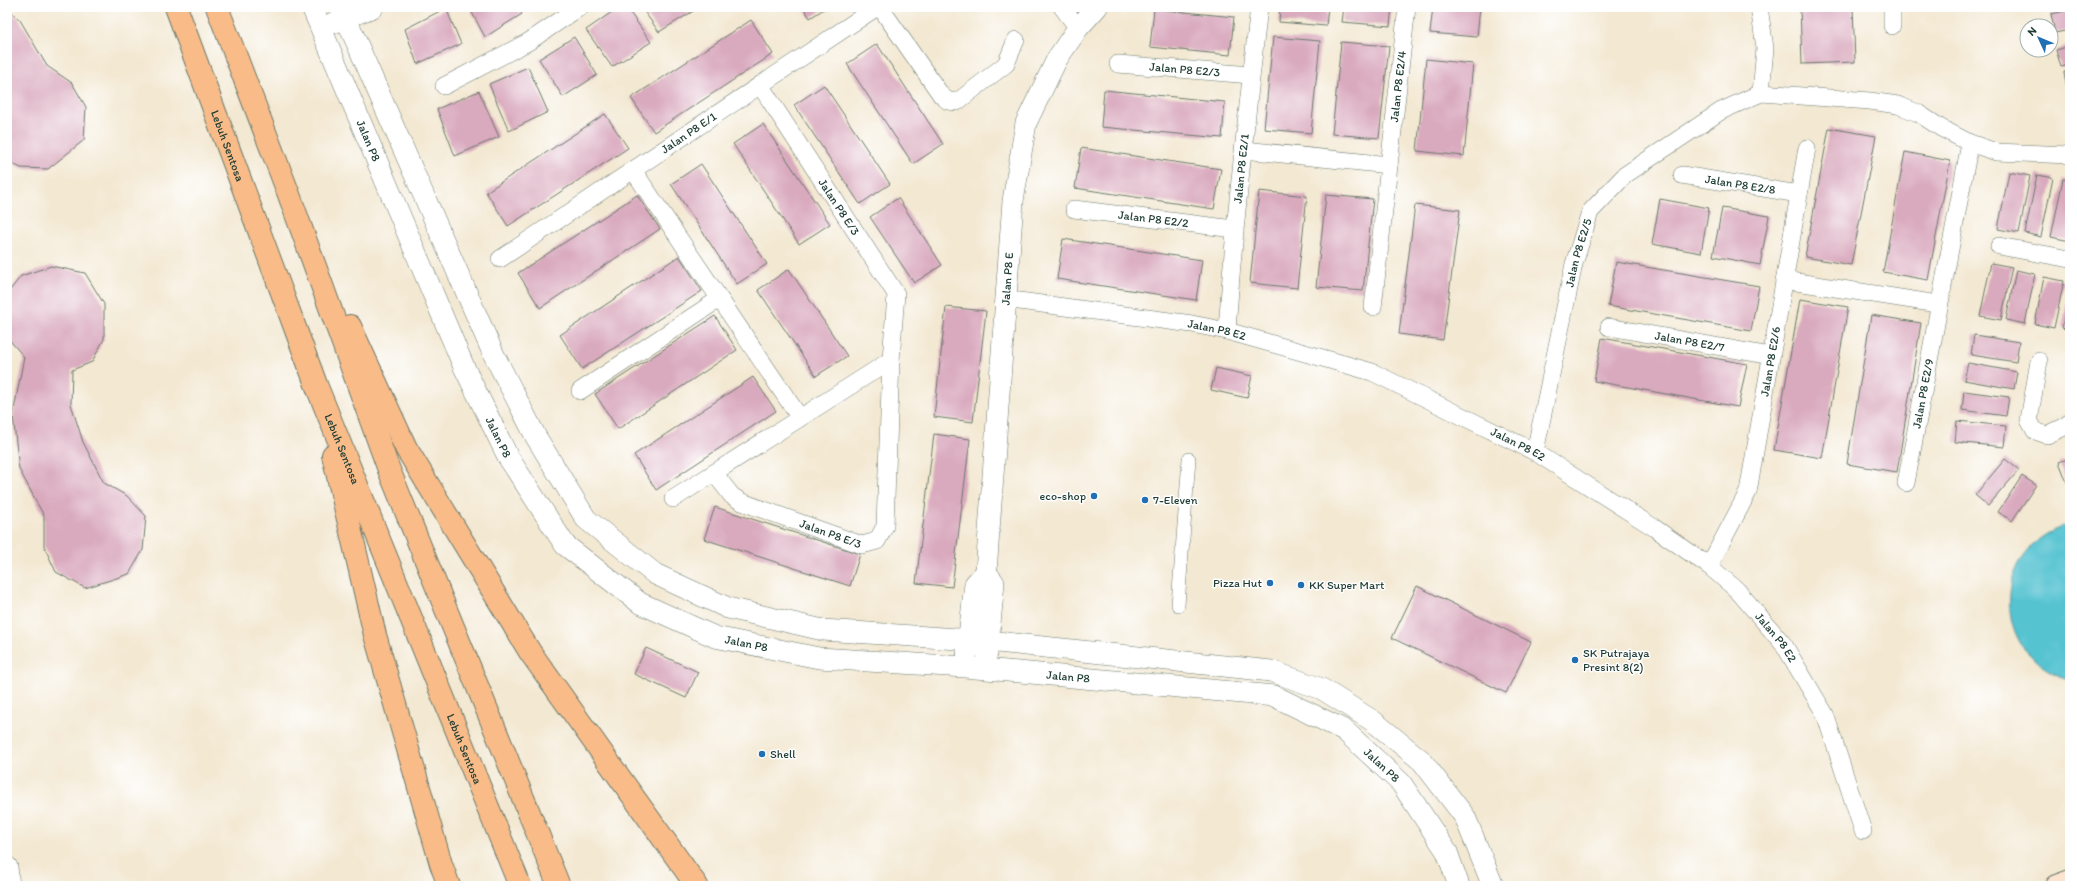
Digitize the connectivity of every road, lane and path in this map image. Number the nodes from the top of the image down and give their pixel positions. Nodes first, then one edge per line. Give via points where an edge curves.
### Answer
1 (176, 7) edge
2 (217, 7) edge
3 (373, 7) edge
4 (580, 7) edge
5 (878, 7) edge
6 (1062, 7) edge
7 (1097, 7) edge
8 (1259, 7) edge
9 (1407, 7) edge
10 (1759, 7) edge
11 (1892, 7) edge
12 (313, 8) edge
13 (343, 12) edge
14 (1892, 26) dead end
15 (320, 28) junction
16 (1078, 28) junction
17 (1016, 40) dead end
18 (1118, 64) dead end
19 (1251, 76) junction
20 (760, 85) junction
21 (444, 86) dead end
22 (1761, 93) junction
23 (1970, 144) junction
24 (1807, 148) dead end
25 (1244, 150) junction
26 (2070, 155) edge
27 (1389, 165) junction
28 (633, 170) junction
29 (1682, 176) dead end
30 (288, 192) junction
31 (1799, 194) junction
32 (1074, 209) dead end
33 (1234, 229) junction
34 (1999, 246) dead end
35 (500, 259) dead end
36 (2070, 259) edge
37 (1784, 280) junction
38 (719, 298) junction
39 (1005, 299) junction
40 (1938, 304) junction
41 (1373, 307) dead end
42 (1608, 327) dead end
43 (1227, 331) junction
44 (1771, 356) junction
45 (891, 360) junction
46 (2039, 361) dead end
47 (317, 388) junction
48 (580, 391) dead end
49 (800, 418) junction
50 (2070, 422) edge
51 (1534, 452) junction
52 (1189, 459) dead end
53 (714, 473) junction
54 (1906, 483) dead end
55 (674, 499) dead end
56 (1709, 566) junction
57 (1178, 605) dead end
58 (978, 640) junction
59 (975, 668) junction
60 (1863, 831) dead end
61 (7, 867) edge
62 (2070, 881) edge
63 (9, 886) edge
64 (448, 886) edge
65 (520, 886) edge
66 (559, 886) edge
67 (697, 886) edge
68 (1459, 886) edge
69 (1493, 886) edge
70 (2056, 886) edge

1 - 47 main road, Lebuh Sentosa
2 - 30 main road
3 - 13 street
4 - 21 street via 528,42
5 - 17 street via 941,95 948,101 957,102 1006,64
5 - 20 street, Jalan P8 E/1
6 - 16 street
7 - 16 street, Jalan P8 E
8 - 19 street, Jalan P8 E2/1
9 - 27 street, Jalan P8 E2/4
10 - 22 street via 1765,48
11 - 14 street
12 - 15 street, Jalan P8
13 - 15 street
13 - 58 street via 493,353 536,437 586,519 655,574 728,608 823,630
15 - 59 street, Jalan P8 via 464,367 508,457 565,545 640,603 716,637 818,658
16 - 39 street, Jalan P8 E via 1057,59 1026,123 1013,201
18 - 19 street, Jalan P8 E2/3
19 - 25 street, Jalan P8 E2/1
20 - 28 street, Jalan P8 E/1
20 - 45 street, Jalan P8 E/3 via 896,294
22 - 23 street via 1898,105 1918,113
22 - 51 street, Jalan P8 E2/5 via 1722,111 1625,175 1590,212 1574,264
23 - 26 street via 1996,152
23 - 40 street, Jalan P8 E2/9
24 - 31 street, Jalan P8 E2/6
25 - 27 street
25 - 33 street, Jalan P8 E2/1
27 - 41 street, Jalan P8 E2/4
28 - 35 street, Jalan P8 E/1
28 - 38 street
29 - 31 street, Jalan P8 E2/8
30 - 66 main road via 389,470
30 - 67 main road via 406,448 530,652
31 - 37 street, Jalan P8 E2/6
32 - 33 street, Jalan P8 E2/2
33 - 43 street, Jalan P8 E2/1
34 - 36 street
37 - 40 street
37 - 44 street, Jalan P8 E2/6
38 - 48 street
38 - 49 street
39 - 43 street, Jalan P8 E2
39 - 58 street, Jalan P8 E via 986,572 994,583
40 - 54 street, Jalan P8 E2/9
42 - 44 street, Jalan P8 E2/7
43 - 51 street, Jalan P8 E2 via 1372,372
44 - 56 street, Jalan P8 E2/6 via 1748,492
45 - 49 street
45 - 53 street, Jalan P8 E/3 via 885,526 876,541 862,545 742,502 732,496
46 - 50 street via 2029,420 2035,430 2047,435
47 - 64 main road via 375,635
47 - 65 main road, Lebuh Sentosa
49 - 53 street
51 - 56 street, Jalan P8 E2 via 1653,527
52 - 57 street
53 - 55 street
56 - 60 street, Jalan P8 E2 via 1737,590 1784,645 1824,714 1834,737
58 - 59 street
58 - 69 street via 1271,670 1322,689 1372,720 1422,762 1465,817
59 - 68 street, Jalan P8 via 1274,696 1344,730 1401,783 1447,852
61 - 63 street
62 - 70 main road

